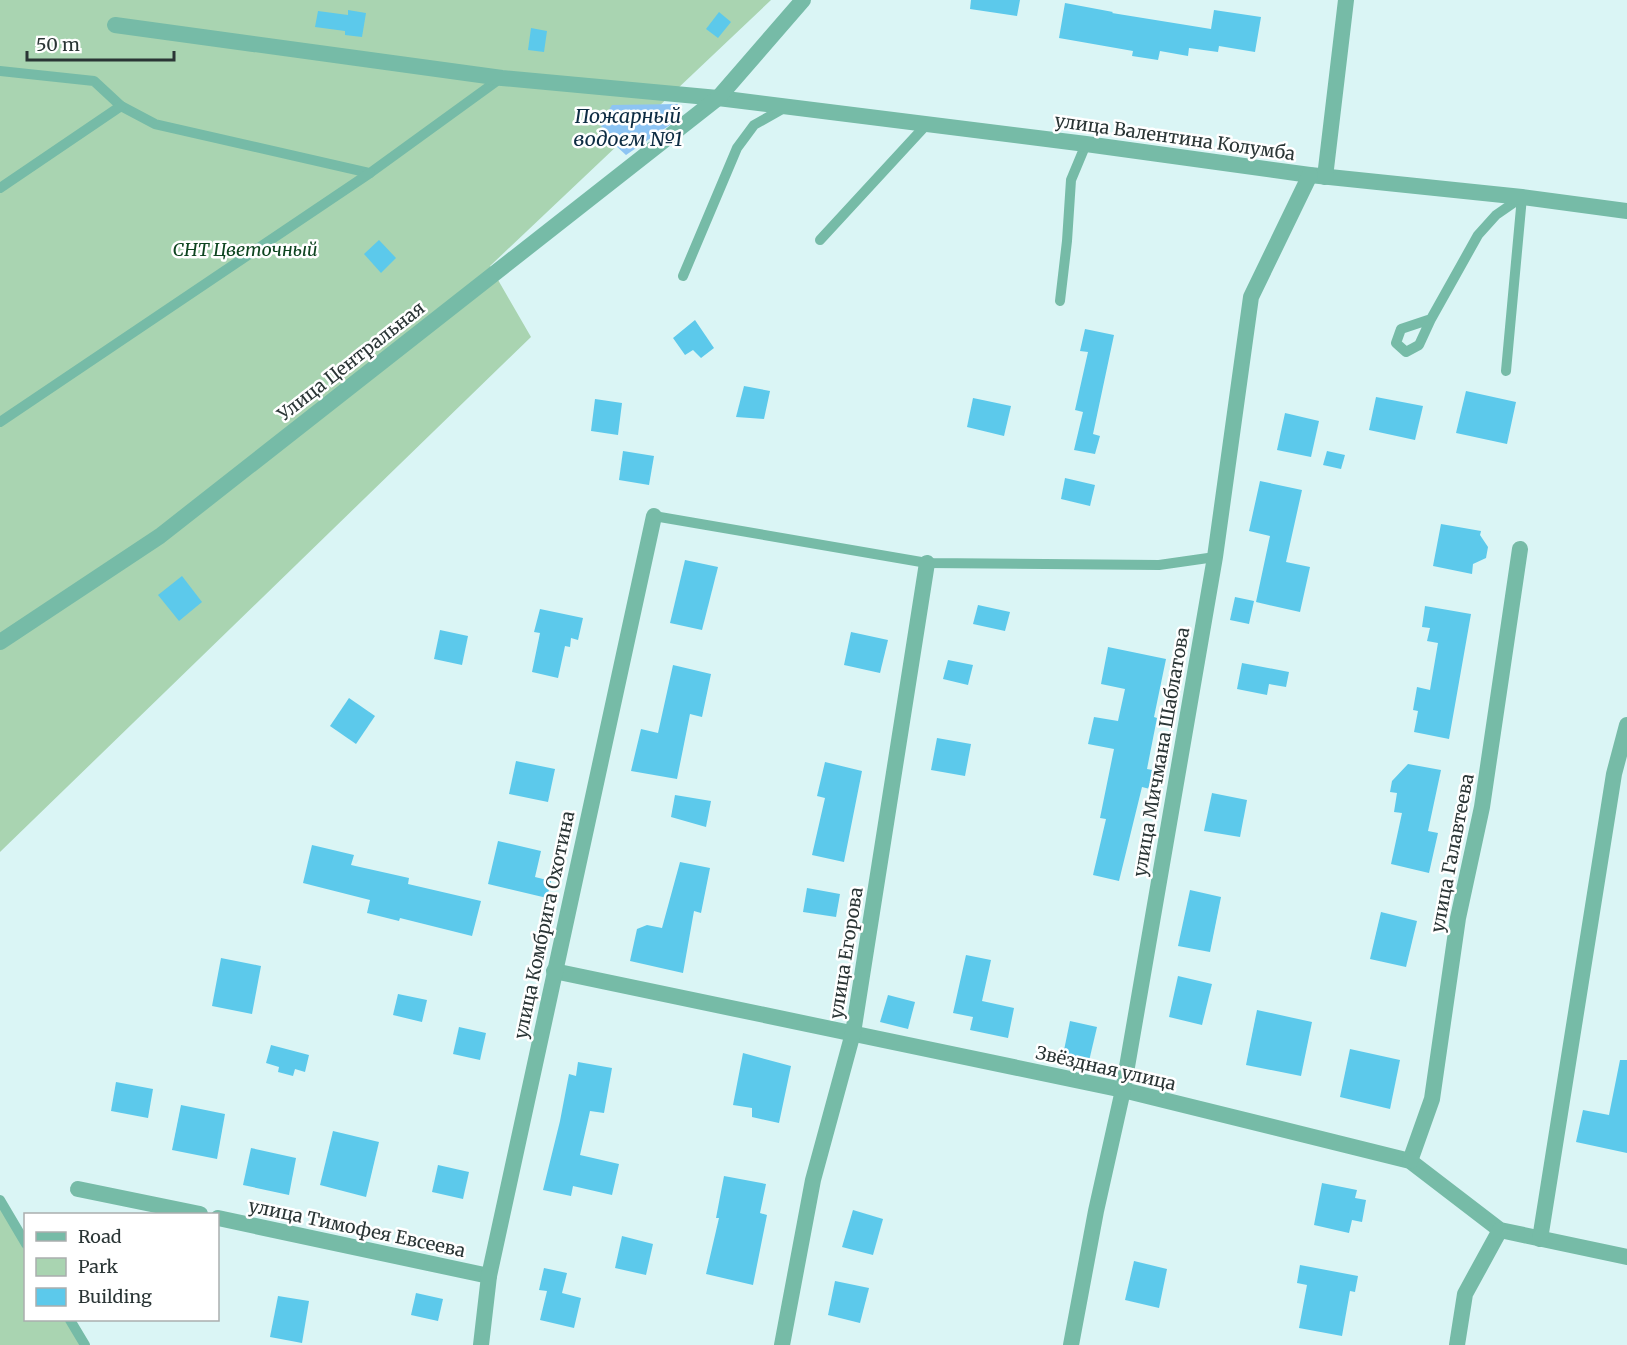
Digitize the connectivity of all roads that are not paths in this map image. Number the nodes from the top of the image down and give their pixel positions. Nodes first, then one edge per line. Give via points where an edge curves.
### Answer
1 (803, 0) edge
2 (1346, 0) edge
3 (115, 25) dead end
4 (0, 71) edge
5 (502, 78) junction
6 (718, 98) junction
7 (121, 106) junction
8 (786, 107) junction
9 (927, 124) junction
10 (1086, 144) junction
11 (370, 173) junction
12 (1318, 176) junction
13 (0, 188) edge
14 (1522, 197) junction
15 (1627, 211) edge
16 (820, 240) dead end
17 (683, 276) dead end
18 (1059, 301) dead end
19 (1431, 319) dead end
20 (1506, 370) dead end
21 (0, 422) edge
22 (654, 516) joint
23 (1520, 549) dead end
24 (1215, 557) junction
25 (927, 563) junction
26 (0, 642) edge
27 (1627, 725) edge
28 (554, 971) junction
29 (853, 1033) junction
30 (1123, 1090) junction
31 (1410, 1161) junction
32 (78, 1189) dead end
33 (0, 1200) edge
34 (191, 1213) edge
35 (219, 1218) edge
36 (1500, 1230) junction
37 (1540, 1239) junction
38 (24, 1241) edge
39 (1627, 1257) edge
40 (489, 1276) junction
41 (71, 1321) edge
42 (85, 1345) edge
43 (481, 1345) edge
44 (782, 1345) edge
45 (1071, 1345) edge
46 (1457, 1345) edge

1 - 6 street, Улица Центральная
2 - 12 street, улица Мичмана Шаблатова
3 - 5 street, улица Валентина Колумба
4 - 7 lane via 94,81
5 - 6 street, улица Валентина Колумба
5 - 11 lane
6 - 8 street, улица Валентина Колумба
6 - 26 street, Улица Центральная via 160,536
7 - 11 lane via 155,124
7 - 13 lane
8 - 9 street, улица Валентина Колумба
8 - 17 lane via 754,125 737,148
9 - 10 street, улица Валентина Колумба
9 - 16 lane
10 - 12 street, улица Валентина Колумба
10 - 18 lane via 1071,180
11 - 21 lane
12 - 14 street, улица Валентина Колумба
12 - 24 street, улица Мичмана Шаблатова via 1251,297
14 - 15 street, улица Валентина Колумба
14 - 19 lane via 1496,215 1478,235
14 - 20 lane
22 - 25 lane
22 - 28 street, улица Комбрига Охотина
23 - 31 street, улица Галавтеева via 1482,807 1458,918 1432,1098
24 - 25 lane via 1159,565
24 - 30 street, улица Мичмана Шаблатова
25 - 29 street, улица Егорова
27 - 37 street via 1614,774
28 - 29 street, Звёздная улица
28 - 40 street, улица Комбрига Охотина
29 - 30 street, Звёздная улица
29 - 44 street, улица Егорова via 813,1179
30 - 31 street, Звёздная улица
30 - 45 street, улица Мичмана Шаблатова
31 - 36 street, Звёздная улица
32 - 34 street
33 - 38 lane
35 - 40 street, улица Тимофея Евсеева
36 - 37 street, Звёздная улица
36 - 46 street via 1465,1294
37 - 39 street, Звёздная улица
40 - 43 street, улица Комбрига Охотина
41 - 42 lane

